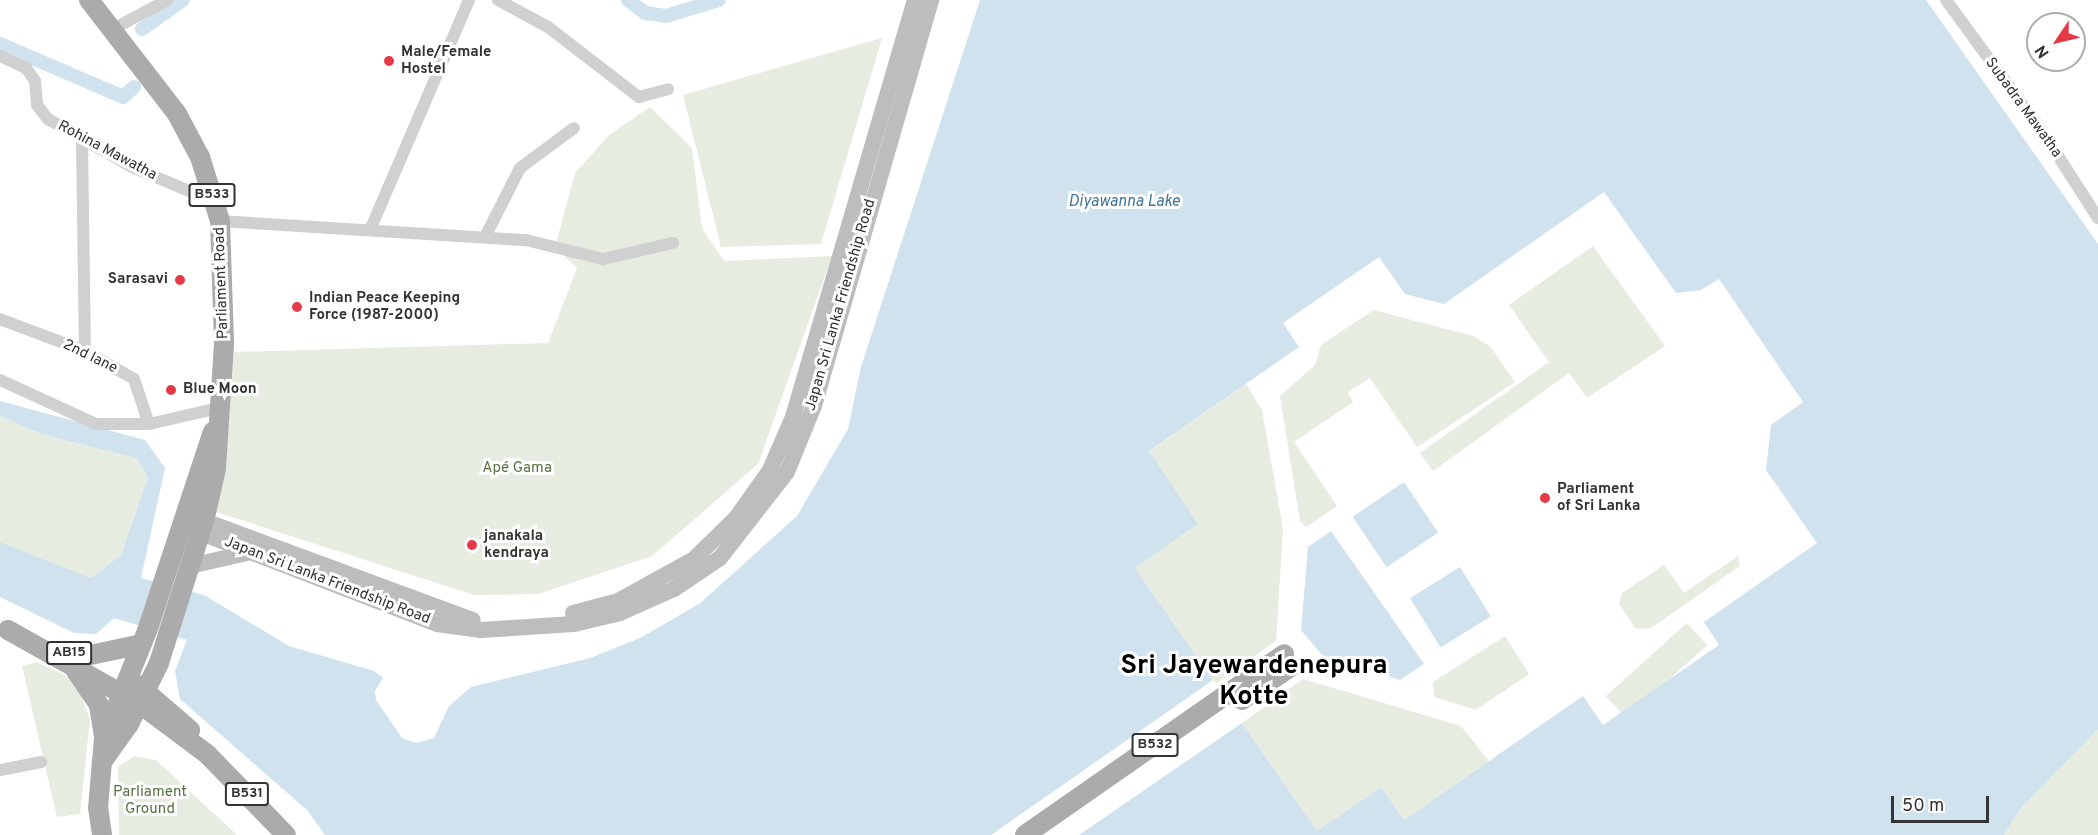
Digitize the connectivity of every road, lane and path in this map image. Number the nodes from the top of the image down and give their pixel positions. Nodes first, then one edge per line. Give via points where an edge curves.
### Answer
1 (89, 0) edge
2 (167, 0) edge
3 (469, 0) edge
4 (498, 0) edge
5 (915, 0) edge
6 (931, 0) edge
7 (1946, 0) edge
8 (113, 29) junction
9 (0, 56) edge
10 (668, 89) dead end
11 (574, 128) dead end
12 (82, 140) junction
13 (213, 201) junction
14 (2098, 218) edge
15 (220, 221) junction
16 (370, 230) junction
17 (484, 237) junction
18 (673, 243) dead end
19 (0, 319) edge
20 (85, 351) junction
21 (0, 380) edge
22 (217, 417) junction
23 (149, 424) junction
24 (192, 523) junction
25 (252, 552) junction
26 (183, 567) junction
27 (4, 628) edge
28 (145, 638) junction
29 (74, 659) junction
30 (159, 663) junction
31 (125, 685) junction
32 (144, 697) junction
33 (180, 717) junction
34 (104, 738) junction
35 (207, 754) junction
36 (40, 762) dead end
37 (102, 762) junction
38 (0, 770) edge
39 (102, 835) edge
40 (286, 835) edge
41 (1025, 835) edge
42 (1049, 835) edge

1 - 8 main road, Parliament Road / B533
2 - 8 street
3 - 16 street
4 - 10 street via 548,27 639,97
5 - 24 main road, Japan Sri Lanka Friendship Road via 793,417 756,493 694,559 618,601 525,621 475,621
6 - 25 main road, Japan Sri Lanka Friendship Road via 814,406 787,472 720,558 674,589 620,613 574,624 481,630 437,624
7 - 14 street, Subadra Mawatha
8 - 13 main road, Parliament Road / B533 via 177,114
9 - 12 street, Rohina Mawatha via 26,68 35,81 37,105 48,119
11 - 17 street via 520,168
12 - 13 street, Rohina Mawatha
12 - 20 street
13 - 15 main road, Parliament Road / B533
15 - 16 street
15 - 22 main road, Parliament Road / B533 via 224,344
16 - 17 street
17 - 18 street via 555,247 603,259
19 - 20 street, 2nd lane
20 - 23 street, 2nd lane via 134,379
21 - 23 street via 28,388 50,407 96,424
22 - 23 street
22 - 24 main road, Parliament Road / B533 via 216,469
24 - 25 main road, Japan Sri Lanka Friendship Road
24 - 26 main road, Parliament Road / B533
25 - 26 main road
26 - 28 main road, Parliament Road / B533
26 - 30 main road, Parliament Road / B533
27 - 29 main road, AB15
28 - 29 main road
28 - 31 main road, Parliament Road / B533
29 - 31 main road, AB15
29 - 34 main road via 90,686
30 - 32 main road, Parliament Road / B533
30 - 33 main road, B531 via 162,692
31 - 32 main road, AB15
31 - 34 main road, Parliament Road
32 - 33 main road, B531
32 - 35 main road, B531
32 - 37 main road, Parliament Road
33 - 35 main road, B531
34 - 37 main road, Parliament Road
35 - 40 main road, B531
36 - 38 street
37 - 39 main road, Parliament Road
41 - 42 main road, B532 via 1288,660

